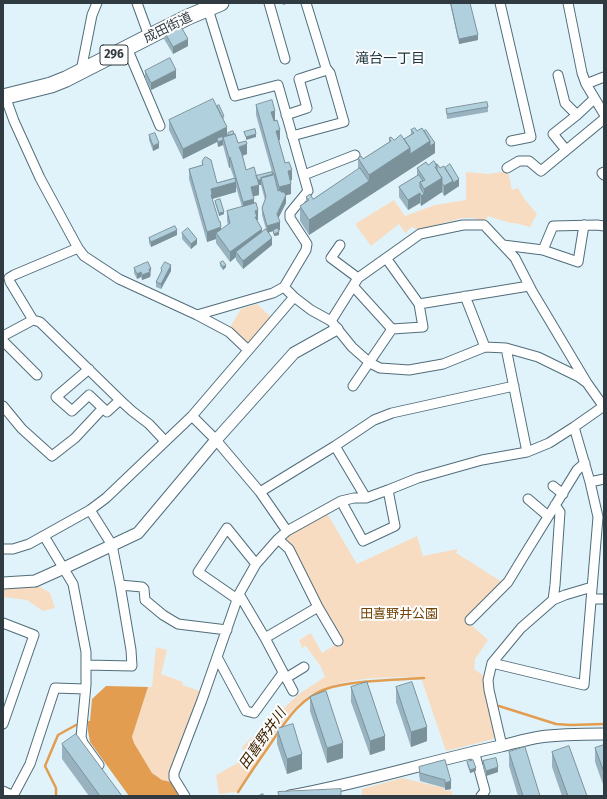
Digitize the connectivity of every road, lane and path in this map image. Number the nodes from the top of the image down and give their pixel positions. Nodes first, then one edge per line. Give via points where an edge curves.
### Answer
1 (97, 3) edge
2 (138, 3) edge
3 (269, 3) edge
4 (306, 3) edge
5 (500, 3) edge
6 (568, 3) edge
7 (215, 6) edge
8 (149, 36) junction
9 (126, 48) junction
10 (285, 59) dead end
11 (327, 70) junction
12 (81, 71) junction
13 (558, 75) dead end
14 (604, 77) edge
15 (586, 84) junction
16 (4, 97) edge
17 (594, 99) junction
18 (604, 114) edge
19 (286, 115) junction
20 (577, 115) junction
21 (604, 119) edge
22 (160, 126) dead end
23 (292, 136) junction
24 (511, 141) dead end
25 (566, 150) junction
26 (356, 155) dead end
27 (507, 168) dead end
28 (604, 172) edge
29 (304, 175) junction
30 (604, 175) edge
31 (584, 225) junction
32 (604, 226) edge
33 (340, 245) dead end
34 (503, 245) junction
35 (78, 248) junction
36 (543, 250) junction
37 (386, 258) junction
38 (355, 282) junction
39 (529, 286) junction
40 (284, 287) junction
41 (465, 296) junction
42 (294, 297) junction
43 (419, 304) junction
44 (197, 315) junction
45 (33, 320) junction
46 (334, 325) junction
47 (392, 329) junction
48 (3, 336) edge
49 (3, 341) edge
50 (485, 347) junction
51 (506, 348) junction
52 (248, 350) junction
53 (370, 363) junction
54 (89, 370) junction
55 (37, 375) dead end
56 (588, 383) junction
57 (353, 386) dead end
58 (514, 386) junction
59 (120, 400) junction
60 (3, 406) edge
61 (604, 406) edge
62 (103, 408) junction
63 (192, 416) junction
64 (574, 427) junction
65 (216, 440) junction
66 (165, 441) junction
67 (335, 446) junction
68 (528, 452) junction
69 (584, 463) junction
70 (604, 479) edge
71 (590, 482) junction
72 (553, 486) dead end
73 (388, 490) junction
74 (260, 492) junction
75 (563, 494) junction
76 (366, 498) junction
77 (528, 499) dead end
78 (341, 501) junction
79 (556, 505) junction
80 (90, 510) junction
81 (548, 516) junction
82 (287, 531) junction
83 (44, 536) junction
84 (278, 539) junction
85 (112, 545) junction
86 (3, 549) edge
87 (256, 564) junction
88 (64, 568) junction
89 (3, 583) edge
90 (120, 585) junction
91 (592, 587) junction
92 (238, 596) junction
93 (591, 599) junction
94 (604, 599) edge
95 (553, 600) junction
96 (318, 606) junction
97 (470, 620) dead end
98 (3, 624) edge
99 (227, 630) junction
100 (265, 638) junction
101 (338, 641) dead end
102 (217, 658) junction
103 (492, 663) junction
104 (86, 665) junction
105 (304, 668) dead end
106 (285, 676) junction
107 (85, 689) junction
108 (293, 691) dead end
109 (5, 708) edge
110 (3, 724) edge
111 (604, 734) edge
112 (502, 746) junction
113 (474, 751) junction
114 (104, 772) edge
115 (3, 791) edge
116 (14, 796) edge
117 (186, 796) edge
118 (290, 796) edge
119 (481, 796) edge

1 - 12 street via 92,15
2 - 8 street
3 - 10 street
4 - 11 street
5 - 24 street via 531,137
6 - 15 street
7 - 8 highway, 成田街道 / 296
7 - 19 street via 235,96 278,85
8 - 9 highway, 成田街道 / 296
9 - 12 highway, 成田街道 / 296
9 - 22 street
11 - 19 street via 298,79 308,108
11 - 23 street via 344,122
12 - 16 highway, 成田街道 / 296 via 51,85
13 - 20 street via 565,103
14 - 15 street
15 - 17 street
16 - 35 street via 40,178
17 - 18 street
17 - 20 street
19 - 23 street
20 - 25 street via 553,134
21 - 25 street
23 - 29 street
25 - 27 street via 541,172 529,161 519,162
26 - 29 street
28 - 30 street
29 - 40 street via 308,192 290,214 290,218 307,244 306,250
31 - 32 street
31 - 36 street via 554,226
31 - 36 street via 578,262
33 - 38 street via 331,258
34 - 36 street
34 - 37 street via 484,225 464,225 420,234
34 - 39 street via 515,258
35 - 44 street via 84,256 119,279
35 - 45 street via 9,278
37 - 38 street
37 - 43 street
38 - 46 street
38 - 47 street
39 - 41 street
39 - 56 street
40 - 42 street
40 - 44 street via 273,293
41 - 43 street
41 - 50 street
42 - 46 street
42 - 52 street
43 - 47 street via 423,327
44 - 52 street via 229,332
45 - 48 street
45 - 54 street via 40,322
46 - 53 street via 352,347
46 - 65 street via 294,353
47 - 53 street
49 - 55 street
50 - 51 street
50 - 53 street via 443,364 409,370 380,368
51 - 56 street via 538,357 579,376
51 - 58 street
52 - 63 street
53 - 57 street
54 - 59 street
54 - 62 street via 56,396 72,411 89,395
56 - 61 street
58 - 67 street via 392,413 374,420
58 - 68 street
59 - 62 street via 108,412
59 - 66 street
60 - 62 street via 22,429 52,456 75,438
61 - 64 street
63 - 65 street
63 - 66 street
64 - 68 street
64 - 69 street
65 - 74 street
65 - 85 street via 138,533
66 - 80 street via 106,498
67 - 74 street
67 - 76 street
68 - 73 street via 482,460 412,480
69 - 71 street
69 - 75 street
70 - 71 street
71 - 91 street via 598,517
72 - 75 street
73 - 76 street
73 - 78 street via 395,526 363,541
74 - 82 street
75 - 79 street
76 - 78 street
77 - 81 street
78 - 82 street
79 - 81 street
79 - 95 street via 560,512
80 - 83 street
80 - 85 street
81 - 97 street via 508,582
82 - 84 street
83 - 86 street via 19,548
83 - 88 street
84 - 87 street
84 - 96 street via 289,549
85 - 88 street
85 - 90 street
87 - 92 street
87 - 92 street via 227,528 198,572
88 - 89 street via 35,581
88 - 104 street via 73,584 86,652
90 - 99 street via 142,586 145,600 178,624
90 - 104 street via 132,666
91 - 93 street
91 - 95 street
92 - 99 street
92 - 100 street
93 - 94 street
93 - 103 street via 584,685
95 - 103 street via 521,628
96 - 100 street
96 - 101 street
98 - 109 street via 34,635
99 - 102 street
100 - 106 street
102 - 106 street via 246,711 254,713
102 - 117 street via 174,773 174,778
103 - 112 street via 488,680 489,690
104 - 107 street
105 - 106 street
106 - 108 street
107 - 114 street via 81,737
107 - 116 street via 55,688 30,764
109 - 110 street
111 - 112 street via 546,736
112 - 113 street
113 - 118 street via 378,777
113 - 119 street via 485,791
115 - 116 street

